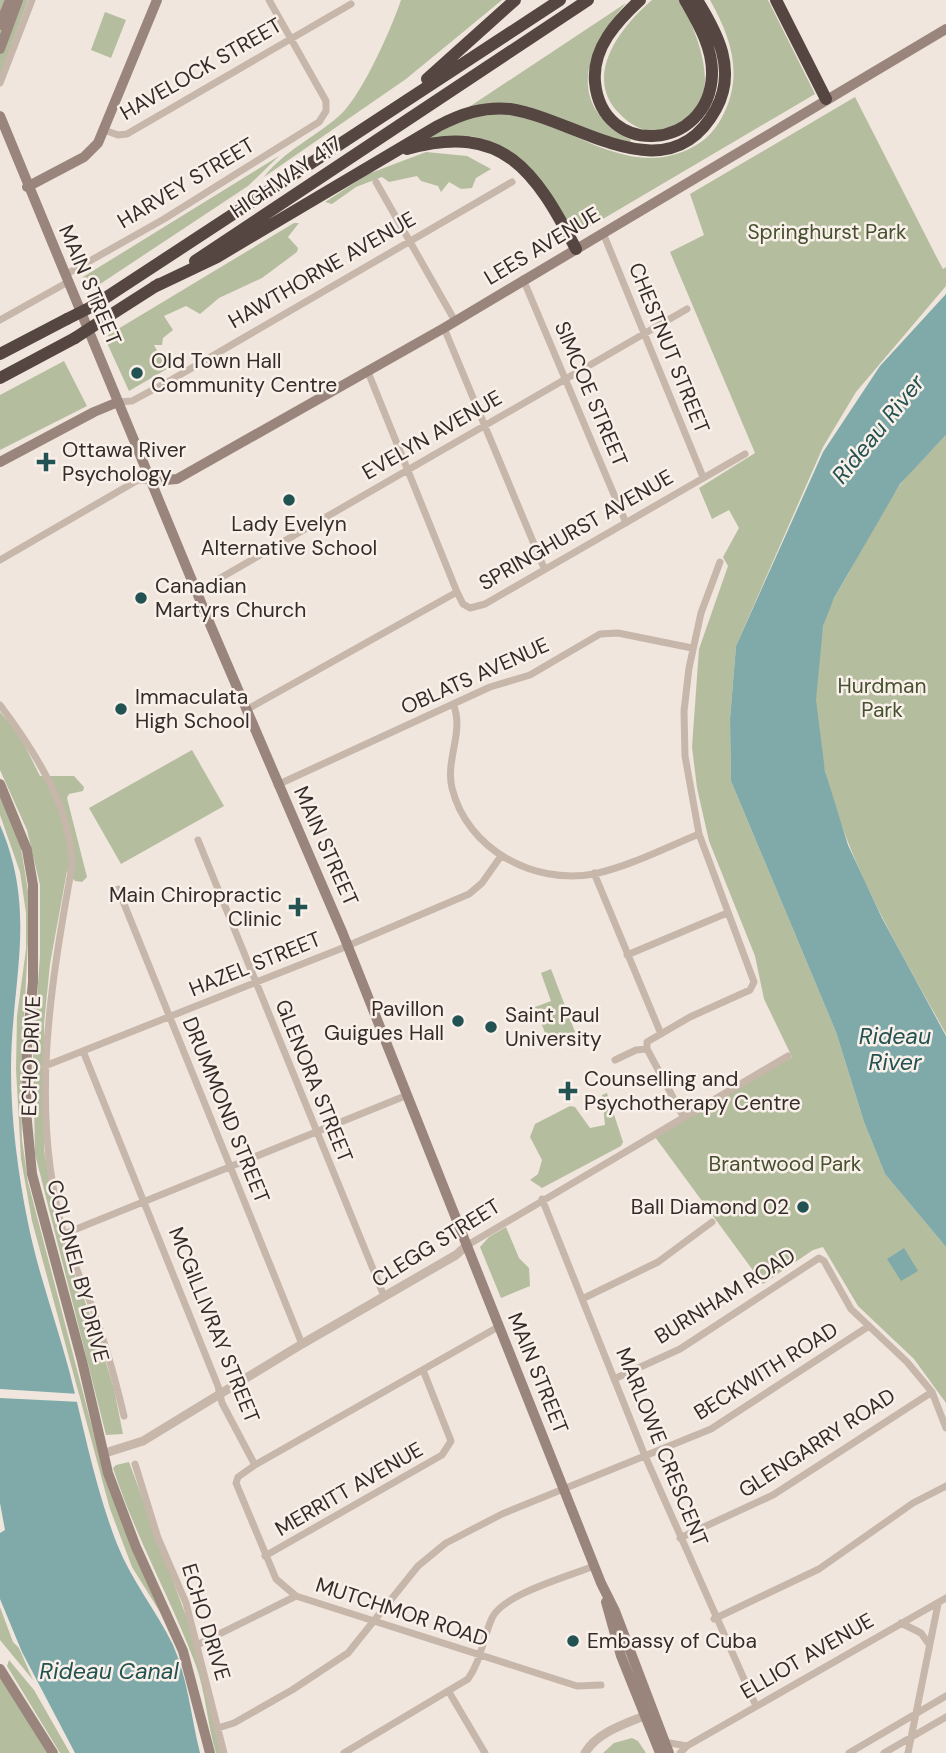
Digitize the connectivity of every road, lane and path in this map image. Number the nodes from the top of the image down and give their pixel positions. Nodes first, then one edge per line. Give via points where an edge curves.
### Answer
1 (10, 0) edge
2 (19, 0) edge
3 (32, 0) edge
4 (157, 0) edge
5 (269, 0) edge
6 (515, 0) edge
7 (560, 0) edge
8 (588, 0) edge
9 (640, 0) edge
10 (686, 0) edge
11 (697, 0) edge
12 (776, 0) edge
13 (351, 4) dead end
14 (0, 25) edge
15 (946, 29) edge
16 (289, 37) junction
17 (0, 49) edge
18 (0, 83) edge
19 (826, 99) junction
20 (0, 116) edge
21 (370, 125) junction
22 (2, 127) edge
23 (104, 130) junction
24 (378, 161) junction
25 (376, 182) dead end
26 (512, 182) dead end
27 (27, 187) junction
28 (603, 233) junction
29 (410, 241) junction
30 (576, 249) junction
31 (66, 279) junction
32 (523, 279) junction
33 (154, 287) junction
34 (687, 309) dead end
35 (0, 320) edge
36 (455, 321) junction
37 (444, 328) junction
38 (643, 333) junction
39 (0, 354) edge
40 (368, 372) junction
41 (0, 378) edge
42 (565, 379) junction
43 (118, 402) junction
44 (486, 424) junction
45 (745, 454) dead end
46 (0, 462) edge
47 (408, 470) junction
48 (703, 477) junction
49 (151, 481) junction
50 (626, 523) junction
51 (0, 560) edge
52 (720, 562) dead end
53 (544, 568) junction
54 (196, 592) junction
55 (457, 592) junction
56 (692, 648) junction
57 (453, 704) junction
58 (0, 705) edge
59 (246, 710) junction
60 (0, 784) edge
61 (278, 785) junction
62 (699, 834) junction
63 (198, 840) dead end
64 (501, 856) junction
65 (594, 873) junction
66 (118, 889) dead end
67 (727, 913) junction
68 (347, 946) junction
69 (627, 955) junction
70 (255, 982) junction
71 (168, 1017) junction
72 (661, 1034) junction
73 (647, 1049) junction
74 (83, 1051) junction
75 (788, 1056) dead end
76 (615, 1060) dead end
77 (45, 1066) junction
78 (405, 1096) junction
79 (683, 1116) junction
80 (317, 1133) junction
81 (232, 1168) junction
82 (541, 1199) junction
83 (146, 1203) junction
84 (712, 1222) dead end
85 (64, 1234) junction
86 (466, 1246) junction
87 (384, 1296) junction
88 (582, 1299) junction
89 (869, 1326) junction
90 (498, 1327) junction
91 (302, 1344) junction
92 (423, 1370) junction
93 (614, 1379) junction
94 (932, 1392) junction
95 (220, 1393) junction
96 (124, 1416) dead end
97 (946, 1428) edge
98 (103, 1454) junction
99 (645, 1456) junction
100 (135, 1464) dead end
101 (255, 1465) junction
102 (946, 1486) edge
103 (564, 1489) junction
104 (680, 1538) junction
105 (265, 1556) junction
106 (594, 1566) junction
107 (296, 1596) junction
108 (946, 1598) edge
109 (937, 1604) junction
110 (714, 1619) junction
111 (375, 1622) junction
112 (901, 1623) junction
113 (928, 1643) junction
114 (199, 1644) junction
115 (479, 1656) junction
116 (0, 1669) edge
117 (601, 1685) dead end
118 (449, 1692) junction
119 (946, 1696) edge
120 (755, 1706) junction
121 (649, 1714) junction
122 (916, 1714) junction
123 (946, 1717) edge
124 (218, 1728) junction
125 (912, 1737) junction
126 (664, 1742) junction
127 (687, 1746) junction
128 (52, 1753) edge
129 (210, 1753) edge
130 (224, 1753) edge
131 (344, 1753) edge
132 (485, 1753) edge
133 (587, 1753) edge
134 (660, 1753) edge
135 (669, 1753) edge
136 (680, 1753) edge
137 (849, 1753) edge
138 (884, 1753) edge
139 (908, 1753) edge

1 - 14 main road
2 - 17 main road
3 - 18 street
4 - 23 main road
5 - 16 street
6 - 21 highway
7 - 21 highway
8 - 33 highway, HIGHWAY 417
9 - 10 highway via 603,43 596,94 612,122 638,135 657,136 694,120 710,90 708,48
11 - 24 highway via 723,50 725,83 708,124 687,141 663,149 618,148 545,118 491,108 448,121
12 - 19 highway
13 - 16 street, HAVELOCK STREET
15 - 19 main road, LEES AVENUE
16 - 23 street, HAVELOCK STREET via 127,134
16 - 31 street, HARVEY STREET via 326,101 322,117 305,132
19 - 28 main road, LEES AVENUE
20 - 22 main road, MAIN STREET
21 - 39 highway, bridge via 93,306
22 - 27 main road, MAIN STREET
23 - 27 main road via 90,152
24 - 30 highway via 439,142 490,146 527,172
24 - 33 highway via 217,257
25 - 29 street
26 - 29 street, HAWTHORNE AVENUE
27 - 31 main road, MAIN STREET
28 - 30 main road, LEES AVENUE
28 - 38 street, CHESTNUT STREET
29 - 36 street
29 - 43 street, HAWTHORNE AVENUE via 171,380 132,401
30 - 32 main road, LEES AVENUE
31 - 35 street, HARVEY STREET
31 - 43 main road, MAIN STREET
32 - 36 main road, LEES AVENUE
32 - 42 street, SIMCOE STREET
33 - 41 highway, HIGHWAY 417, bridge via 75,338
34 - 38 street, EVELYN AVENUE
36 - 37 main road, LEES AVENUE
37 - 40 main road, LEES AVENUE
37 - 44 street
38 - 42 street, EVELYN AVENUE
38 - 48 street, CHESTNUT STREET
40 - 47 street
40 - 49 main road, LEES AVENUE via 177,479
42 - 44 street, EVELYN AVENUE
42 - 50 street, SIMCOE STREET
43 - 46 main road, HAWTHORNE AVENUE
43 - 49 main road, MAIN STREET
44 - 47 street, EVELYN AVENUE
44 - 53 street
45 - 48 street, SPRINGHURST AVENUE
47 - 54 street, EVELYN AVENUE
47 - 55 street
48 - 50 street, SPRINGHURST AVENUE
49 - 51 street via 138,480
49 - 54 main road, MAIN STREET
50 - 53 street, SPRINGHURST AVENUE
52 - 56 street
53 - 55 street, SPRINGHURST AVENUE via 478,607 463,604
54 - 59 main road, MAIN STREET
55 - 59 street, SPRINGHURST AVENUE
56 - 57 street, OBLATS AVENUE via 600,634 530,675
56 - 62 street via 684,740
57 - 61 street, OBLATS AVENUE
57 - 64 street via 458,722 450,773 457,804 480,839
58 - 77 street, ECHO DRIVE via 58,804 71,846 72,866 50,993
59 - 61 main road, MAIN STREET
60 - 98 main road, COLONEL BY DRIVE via 27,850 33,885 26,1098 32,1174
61 - 68 main road, MAIN STREET
62 - 65 street
62 - 67 street
63 - 70 street, GLENORA STREET
64 - 65 street via 546,873
64 - 68 street, HAZEL STREET via 469,894
65 - 69 street
66 - 71 street, DRUMMOND STREET
67 - 69 street
67 - 72 street via 752,974 750,990
68 - 70 street, HAZEL STREET
68 - 78 main road, MAIN STREET
69 - 72 street
70 - 71 street, HAZEL STREET
70 - 80 street, GLENORA STREET
71 - 74 street, HAZEL STREET
71 - 81 street, DRUMMOND STREET
72 - 73 street via 648,1042
73 - 76 street
73 - 79 street
74 - 77 street, HAZEL STREET
74 - 83 street, MCGILLIVRAY STREET
75 - 79 street, CLEGG STREET
77 - 85 street, ECHO DRIVE via 49,1156
78 - 80 street
78 - 86 main road, MAIN STREET
79 - 82 street, CLEGG STREET
80 - 81 street
80 - 87 street, GLENORA STREET
81 - 83 street
81 - 91 street, DRUMMOND STREET
82 - 86 street, CLEGG STREET
82 - 88 street, MARLOWE CRESCENT
83 - 85 street
83 - 95 street, MCGILLIVRAY STREET
84 - 88 street via 657,1262
85 - 96 street, ECHO DRIVE via 102,1336
86 - 87 street, CLEGG STREET
86 - 90 main road, MAIN STREET
87 - 91 street, CLEGG STREET
88 - 93 street, MARLOWE CRESCENT
89 - 93 street, BURNHAM ROAD via 851,1309 824,1261 816,1258 680,1349
89 - 94 street
89 - 99 street, BECKWITH ROAD via 738,1414
90 - 92 street
90 - 103 main road, MAIN STREET
91 - 95 street, CLEGG STREET
92 - 101 street
92 - 105 street, MERRITT AVENUE via 451,1441 448,1448
93 - 99 street, MARLOWE CRESCENT
94 - 97 street
94 - 104 street, GLENGARRY ROAD via 774,1495
95 - 98 street, CLEGG STREET via 135,1445
95 - 101 street, MCGILLIVRAY STREET
98 - 129 main road, COLONEL BY DRIVE via 136,1547 183,1651
99 - 103 street, BECKWITH ROAD
99 - 104 street, MARLOWE CRESCENT
100 - 114 street, ECHO DRIVE
101 - 105 street via 236,1483
102 - 110 street via 913,1503 819,1569
103 - 106 main road, MAIN STREET
103 - 111 street, BECKWITH ROAD via 502,1514 446,1544 418,1566
104 - 110 street, MARLOWE CRESCENT
105 - 107 street via 276,1579
106 - 115 street via 529,1591 497,1610
106 - 121 main road, MAIN STREET via 621,1656
107 - 111 street, MUTCHMOR ROAD
107 - 114 street, MUTCHMOR ROAD
108 - 109 street, ELLIOT AVENUE
109 - 112 street, ELLIOT AVENUE
109 - 113 street
110 - 120 street, MARLOWE CRESCENT
111 - 115 street, MUTCHMOR ROAD
111 - 124 street, BECKWITH ROAD via 348,1653 292,1690
112 - 113 street via 921,1633
112 - 120 street, ELLIOT AVENUE
113 - 122 street
114 - 124 street, ECHO DRIVE
115 - 117 street, MUTCHMOR ROAD via 577,1686
115 - 118 street via 468,1679
116 - 128 main road
118 - 131 street
118 - 132 street
119 - 122 street
120 - 127 street, ELLIOT AVENUE
121 - 126 main road, MAIN STREET
121 - 133 street via 604,1734
121 - 134 main road, MAIN STREET
122 - 125 street
122 - 137 street
123 - 125 street
124 - 130 street, ECHO DRIVE
125 - 138 street
125 - 139 street
126 - 127 street
126 - 135 main road, MAIN STREET
127 - 136 street, ELLIOT AVENUE

